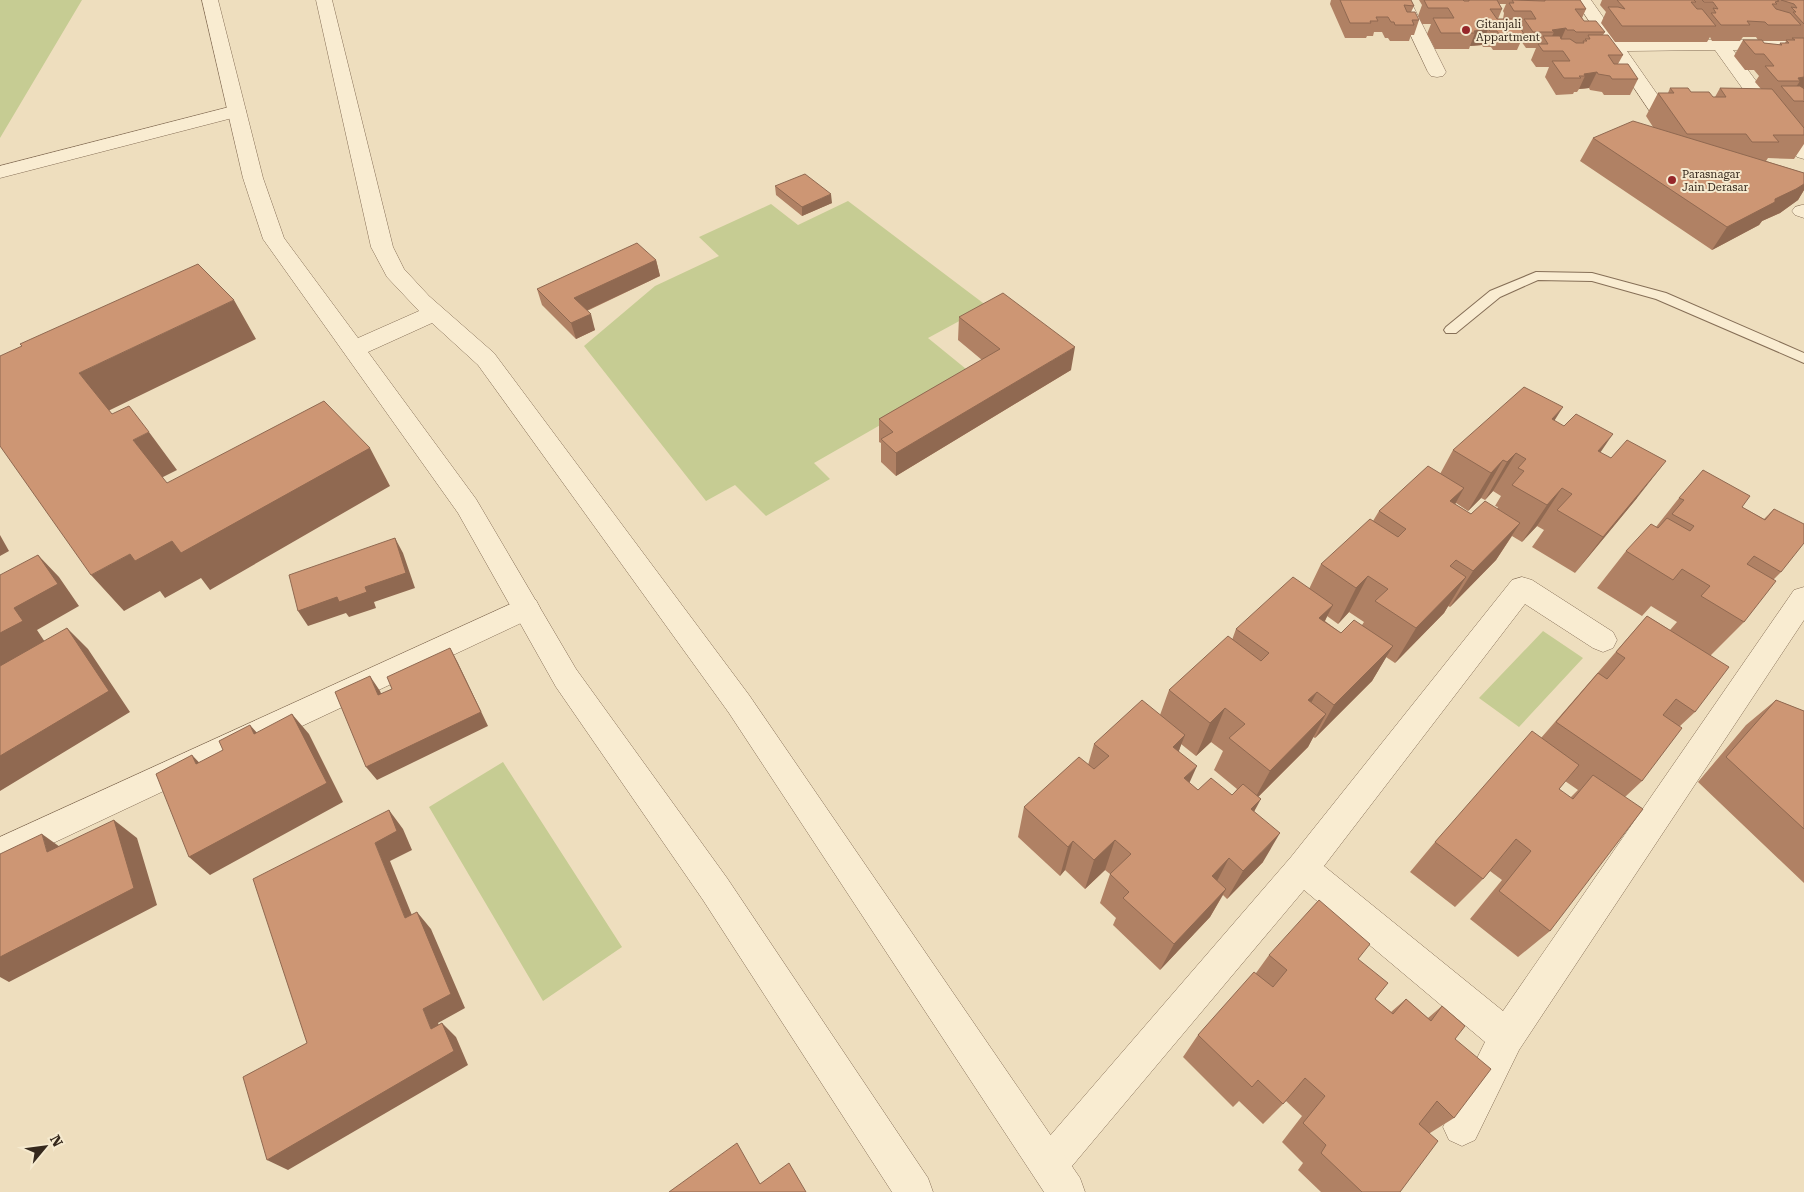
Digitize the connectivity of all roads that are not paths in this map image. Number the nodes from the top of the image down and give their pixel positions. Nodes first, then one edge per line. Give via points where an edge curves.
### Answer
1 (210, 0) edge
2 (324, 0) edge
3 (1402, 0) edge
4 (1583, 0) edge
5 (1804, 44) edge
6 (1614, 46) junction
7 (1721, 46) junction
8 (1438, 72) dead end
9 (237, 111) junction
10 (1704, 111) edge
11 (1804, 153) edge
12 (0, 172) edge
13 (434, 313) junction
14 (1451, 330) dead end
15 (353, 349) junction
16 (1804, 358) edge
17 (1804, 598) edge
18 (526, 608) junction
19 (1603, 640) dead end
20 (0, 853) edge
21 (1302, 868) junction
22 (1506, 1037) junction
23 (1462, 1127) edge
24 (1049, 1164) junction
25 (914, 1192) edge
26 (1066, 1192) edge

1 - 9 street
2 - 13 street via 382,247 395,272
3 - 8 street
4 - 6 street
5 - 7 street
6 - 7 street
6 - 10 street via 1658,109
7 - 11 street via 1760,112
9 - 12 street
9 - 15 street via 253,178 274,239
13 - 15 street
13 - 24 street via 486,360 739,704
14 - 16 lane via 1494,294 1536,276 1592,277 1661,296
15 - 18 street via 466,506
17 - 22 street
18 - 20 street
18 - 25 street via 566,678 715,888
19 - 21 street via 1522,588
21 - 22 street
21 - 24 street
22 - 23 street
24 - 26 street

